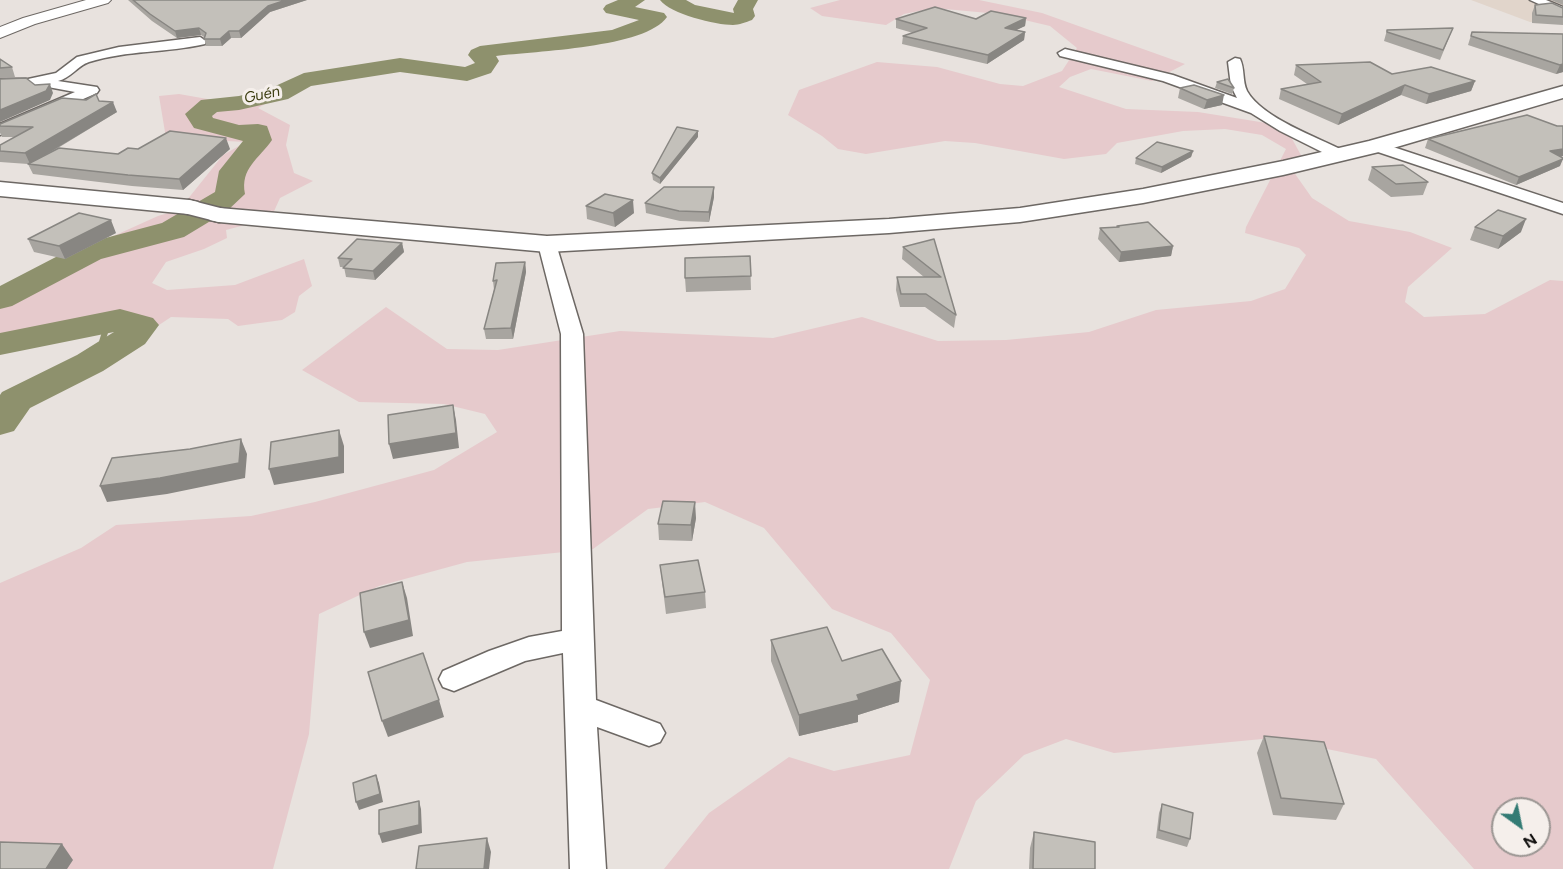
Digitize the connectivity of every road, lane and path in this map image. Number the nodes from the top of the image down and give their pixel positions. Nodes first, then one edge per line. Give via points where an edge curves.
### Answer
1 (103, 0) edge
2 (1536, 0) edge
3 (1563, 11) edge
4 (0, 33) edge
5 (200, 41) dead end
6 (1065, 53) dead end
7 (1234, 62) dead end
8 (34, 82) junction
9 (0, 83) edge
10 (1563, 92) edge
11 (1255, 109) junction
12 (0, 130) edge
13 (1375, 146) junction
14 (1338, 154) junction
15 (0, 189) edge
16 (1563, 209) edge
17 (547, 244) junction
18 (577, 641) junction
19 (454, 679) dead end
20 (581, 713) junction
21 (649, 733) dead end
22 (588, 869) edge

1 - 4 street
2 - 3 street
5 - 8 street via 131,48 97,56 82,60 62,76
6 - 11 street via 1168,78
7 - 11 street via 1237,85
8 - 9 street
8 - 12 street via 92,90
10 - 13 main road
11 - 14 street
13 - 14 main road
13 - 16 street
14 - 17 main road via 1143,196 1020,214 889,226
15 - 17 main road
17 - 18 street via 572,334
18 - 19 street via 550,642 511,653
18 - 20 street
20 - 21 street via 588,710
20 - 22 street

